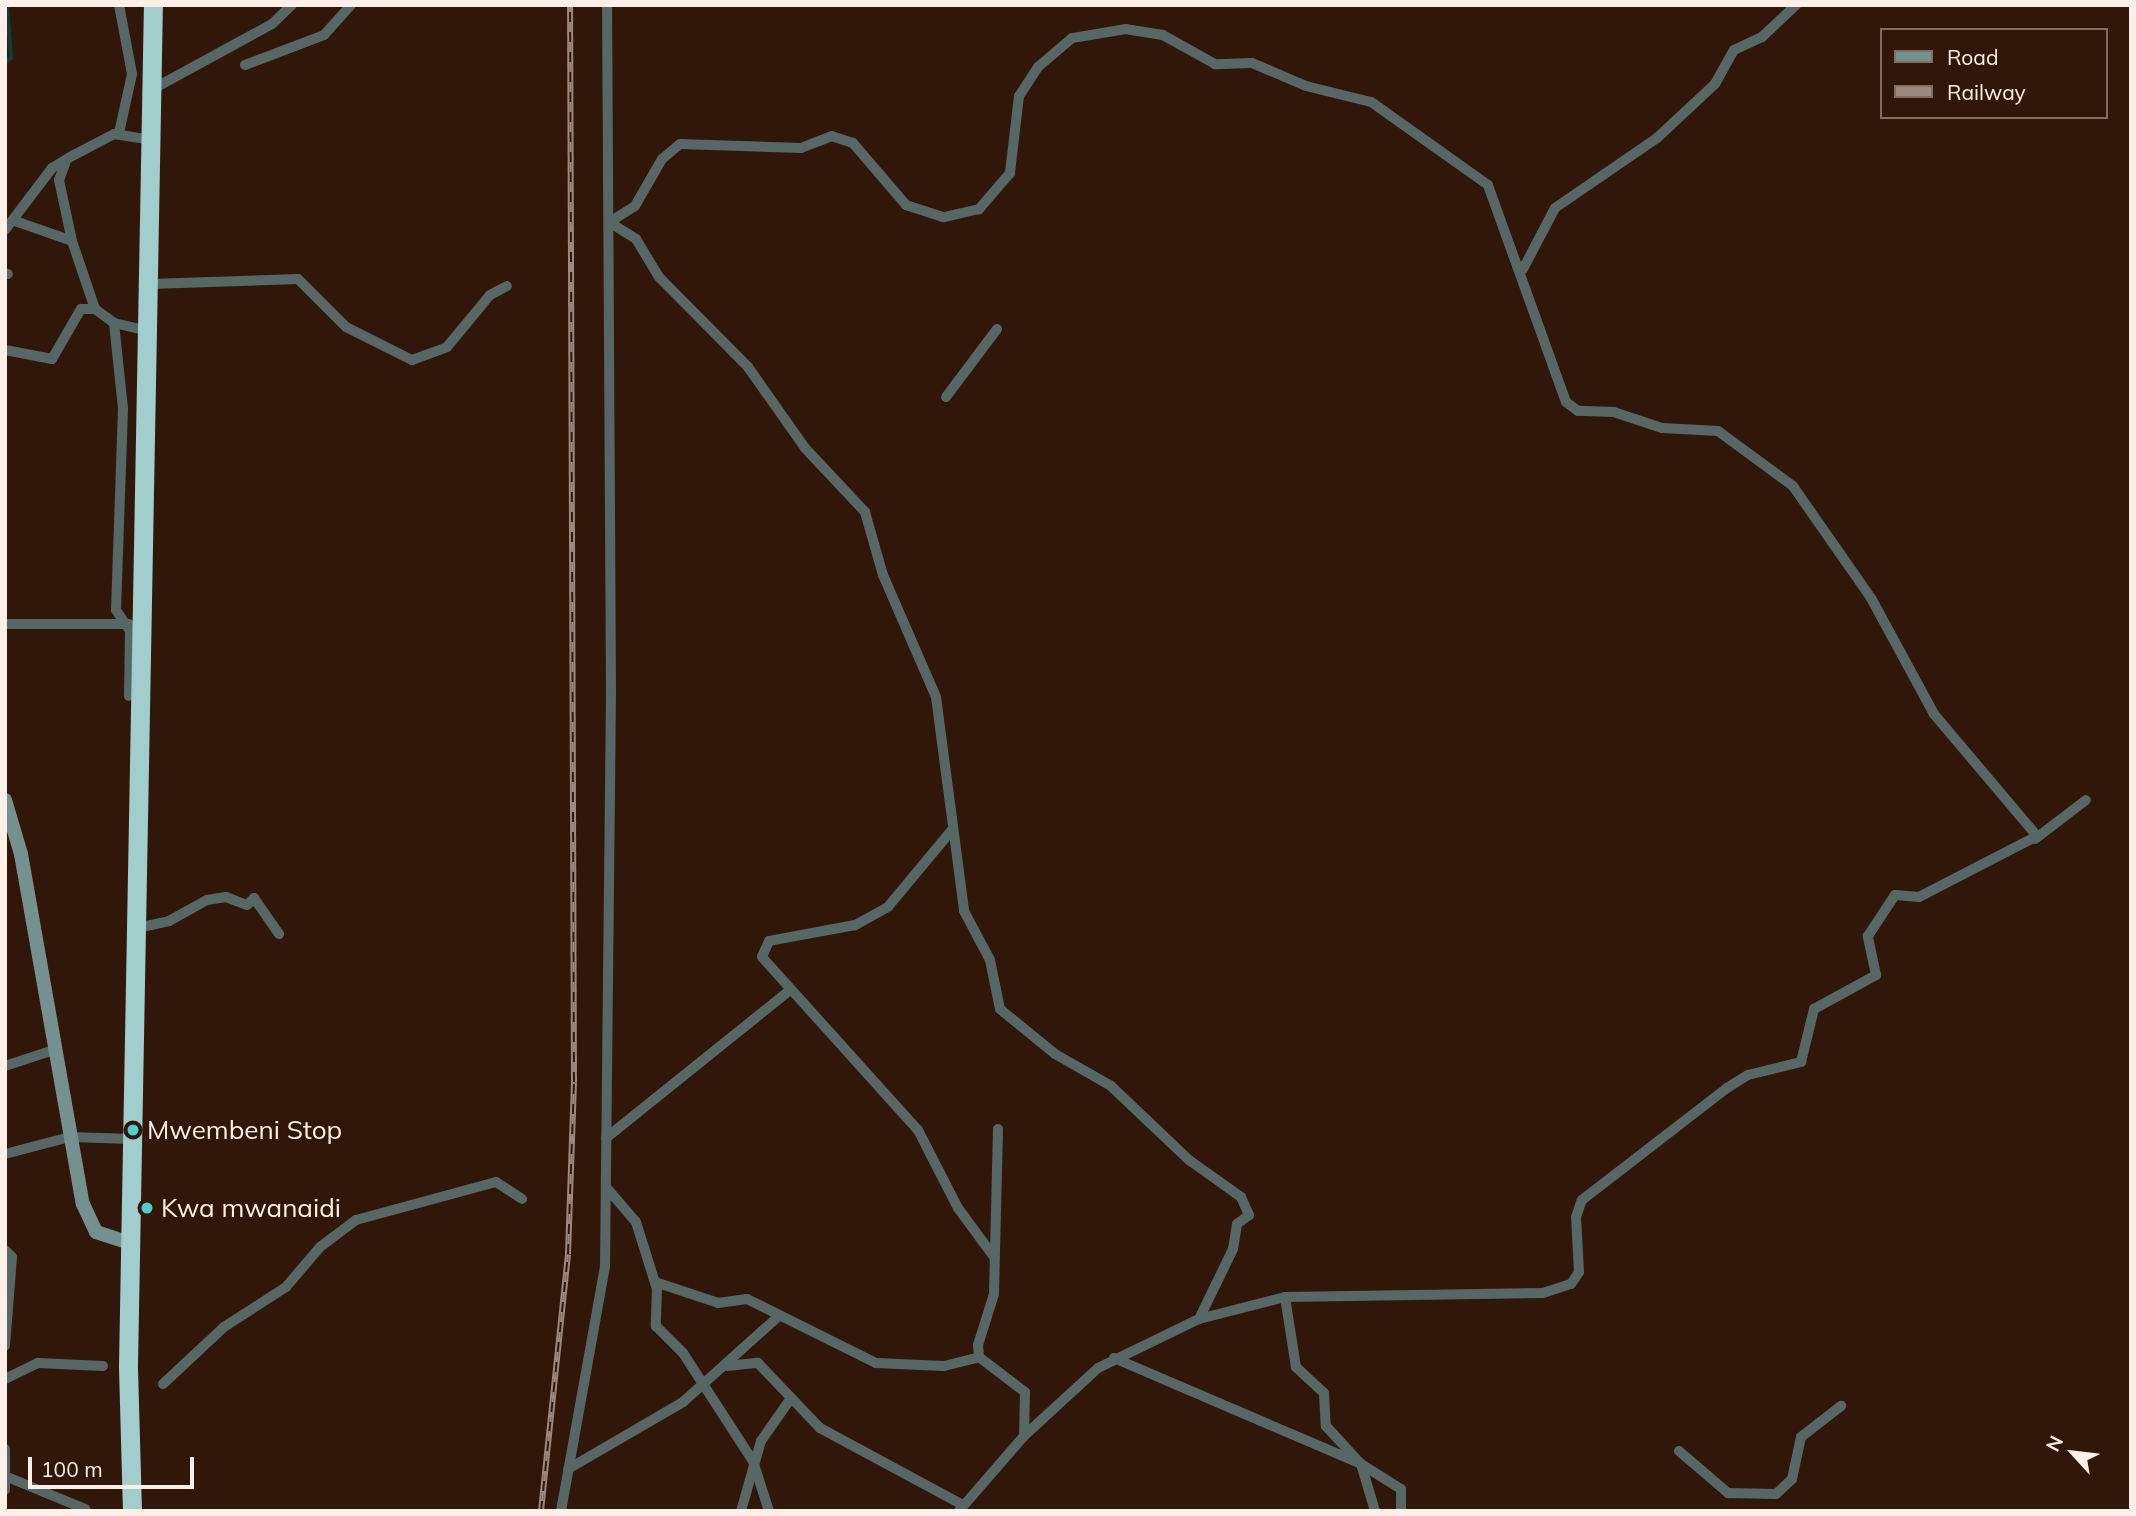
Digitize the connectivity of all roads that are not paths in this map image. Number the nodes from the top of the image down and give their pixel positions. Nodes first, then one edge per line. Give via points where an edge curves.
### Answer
1 (119, 5) edge
2 (153, 5) edge
3 (292, 5) edge
4 (351, 5) edge
5 (607, 5) edge
6 (1796, 5) edge
7 (245, 65) dead end
8 (150, 91) junction
9 (119, 133) junction
10 (153, 140) junction
11 (66, 160) junction
12 (15, 221) junction
13 (609, 222) junction
14 (5, 230) edge
15 (72, 242) junction
16 (1523, 270) junction
17 (150, 284) junction
18 (507, 286) dead end
19 (95, 309) junction
20 (114, 323) junction
21 (996, 329) dead end
22 (149, 331) junction
23 (5, 350) edge
24 (946, 397) dead end
25 (5, 624) edge
26 (135, 627) junction
27 (129, 696) dead end
28 (5, 800) edge
29 (2086, 800) dead end
30 (951, 831) junction
31 (2035, 839) junction
32 (137, 928) junction
33 (279, 934) dead end
34 (790, 990) junction
35 (54, 1051) junction
36 (5, 1066) edge
37 (998, 1129) dead end
38 (71, 1137) junction
39 (606, 1138) junction
40 (132, 1139) junction
41 (5, 1154) edge
42 (606, 1187) junction
43 (522, 1199) dead end
44 (130, 1243) junction
45 (5, 1251) edge
46 (994, 1257) junction
47 (655, 1282) junction
48 (1285, 1297) junction
49 (779, 1316) junction
50 (1199, 1319) junction
51 (5, 1346) edge
52 (979, 1357) junction
53 (1114, 1358) junction
54 (103, 1366) dead end
55 (727, 1366) junction
56 (5, 1379) edge
57 (163, 1384) dead end
58 (701, 1386) junction
59 (789, 1401) junction
60 (1841, 1406) dead end
61 (1024, 1436) junction
62 (5, 1449) edge
63 (1679, 1451) dead end
64 (753, 1461) junction
65 (1361, 1464) junction
66 (568, 1469) junction
67 (7, 1476) edge
68 (5, 1490) edge
69 (961, 1508) edge
70 (85, 1509) edge
71 (132, 1511) edge
72 (561, 1511) edge
73 (741, 1511) edge
74 (769, 1511) edge
75 (1375, 1511) edge
76 (1401, 1511) edge

1 - 9 street via 132,74
2 - 8 highway
3 - 8 street via 272,24
4 - 7 street via 324,35
5 - 13 street
6 - 16 street via 1762,37 1734,50 1715,84 1657,138 1555,208
8 - 10 highway
9 - 10 street
9 - 11 street
10 - 17 highway
11 - 12 street via 52,169
11 - 15 street via 59,180
12 - 14 street
12 - 15 street
13 - 16 street via 635,206 662,159 680,144 801,148 832,136 853,143 906,205 943,217 979,209 1010,173 1019,96 1038,67 1085,34 1143,29 1215,64 1252,63 1392,112 1488,185
13 - 30 street via 636,239 659,276 748,367 805,449 861,505 883,575 936,697 947,751
13 - 39 street
15 - 19 street
16 - 31 street via 1569,405 1662,428 1718,431 1809,501 1934,714 2034,830
17 - 18 street via 298,279 346,327 412,360 447,347 489,295
17 - 22 highway
19 - 20 street
19 - 23 street via 81,309 52,359
20 - 22 street
20 - 26 street via 123,409 116,610
21 - 24 street
22 - 26 highway
25 - 26 street
26 - 27 street
26 - 32 highway
28 - 35 street
29 - 31 street
30 - 34 street via 888,907 855,925 769,942 762,957
30 - 50 street via 964,911 990,960 1000,1009 1055,1054 1111,1086 1189,1160 1241,1196 1249,1215 1237,1224 1233,1249
31 - 48 street via 1919,897 1895,895 1868,936 1876,975 1814,1009 1801,1062 1748,1075 1727,1088 1582,1200 1576,1217 1579,1272 1571,1284 1543,1293
32 - 33 street via 169,921 207,900 226,897 247,905 254,898
32 - 40 highway
34 - 39 street
34 - 46 street via 918,1130 958,1208
35 - 36 street
35 - 38 street
37 - 46 street
38 - 40 street
38 - 41 street
38 - 44 street via 90,1223 106,1239
39 - 42 street
40 - 44 highway
42 - 47 street via 636,1222
42 - 66 street via 605,1266
43 - 57 street via 496,1182 356,1220 320,1247 286,1287 224,1327
44 - 71 highway
45 - 51 street via 12,1257
46 - 52 street via 994,1294
47 - 49 street via 718,1303 741,1297
47 - 58 street via 656,1326 683,1353
48 - 50 street
48 - 65 street via 1296,1367 1324,1393 1326,1426
49 - 52 street via 876,1363 944,1366
49 - 55 street
50 - 53 street
52 - 61 street via 1026,1392
53 - 61 street
53 - 65 street
54 - 56 street via 38,1363
55 - 58 street
55 - 59 street via 758,1363
58 - 64 street
58 - 66 street via 670,1412
59 - 64 street via 771,1421
59 - 69 street via 844,1442
60 - 63 street via 1801,1437 1791,1479 1776,1494 1728,1493
61 - 69 street
62 - 67 street
64 - 73 street
64 - 74 street
65 - 75 street
65 - 76 street via 1401,1489
66 - 72 street
67 - 68 street
67 - 70 street

